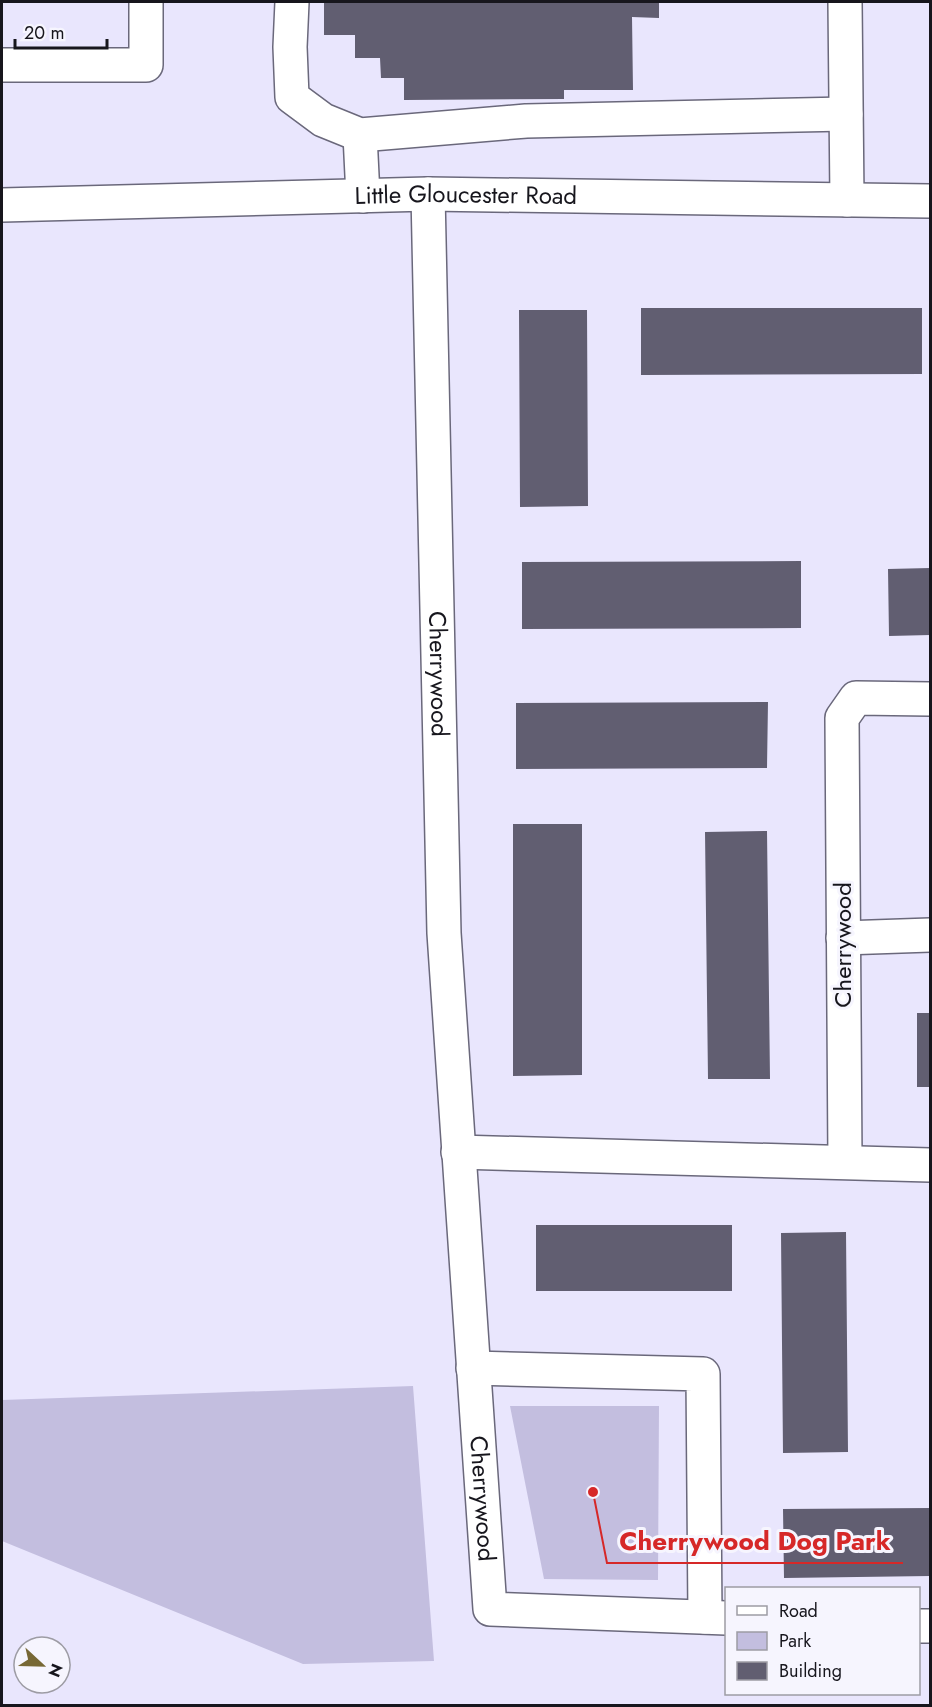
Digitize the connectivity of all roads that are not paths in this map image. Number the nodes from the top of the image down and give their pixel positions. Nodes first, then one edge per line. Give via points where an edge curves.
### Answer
1 (146, 2) edge
2 (292, 2) edge
3 (845, 2) edge
4 (2, 65) edge
5 (846, 114) junction
6 (360, 135) junction
7 (428, 194) junction
8 (363, 196) junction
9 (847, 200) junction
10 (930, 201) edge
11 (2, 205) edge
12 (930, 699) edge
13 (930, 935) edge
14 (843, 938) junction
15 (458, 1152) junction
16 (845, 1162) junction
17 (930, 1165) edge
18 (473, 1368) junction
19 (716, 1618) edge

1 - 4 street via 146,65
2 - 6 street via 292,97 323,120
3 - 5 street
5 - 6 street via 526,121
5 - 9 street
6 - 8 street
7 - 8 street, Little Gloucester Road
7 - 9 street, Little Gloucester Road
7 - 15 street, Cherrywood via 444,933
8 - 11 street, Little Gloucester Road
9 - 10 street, Little Gloucester Road
12 - 14 street, Cherrywood via 856,698 842,718
13 - 14 street
14 - 16 street, Cherrywood
15 - 16 street
15 - 18 street, Cherrywood
16 - 17 street
18 - 19 street, Cherrywood via 490,1608
18 - 19 street via 703,1374

